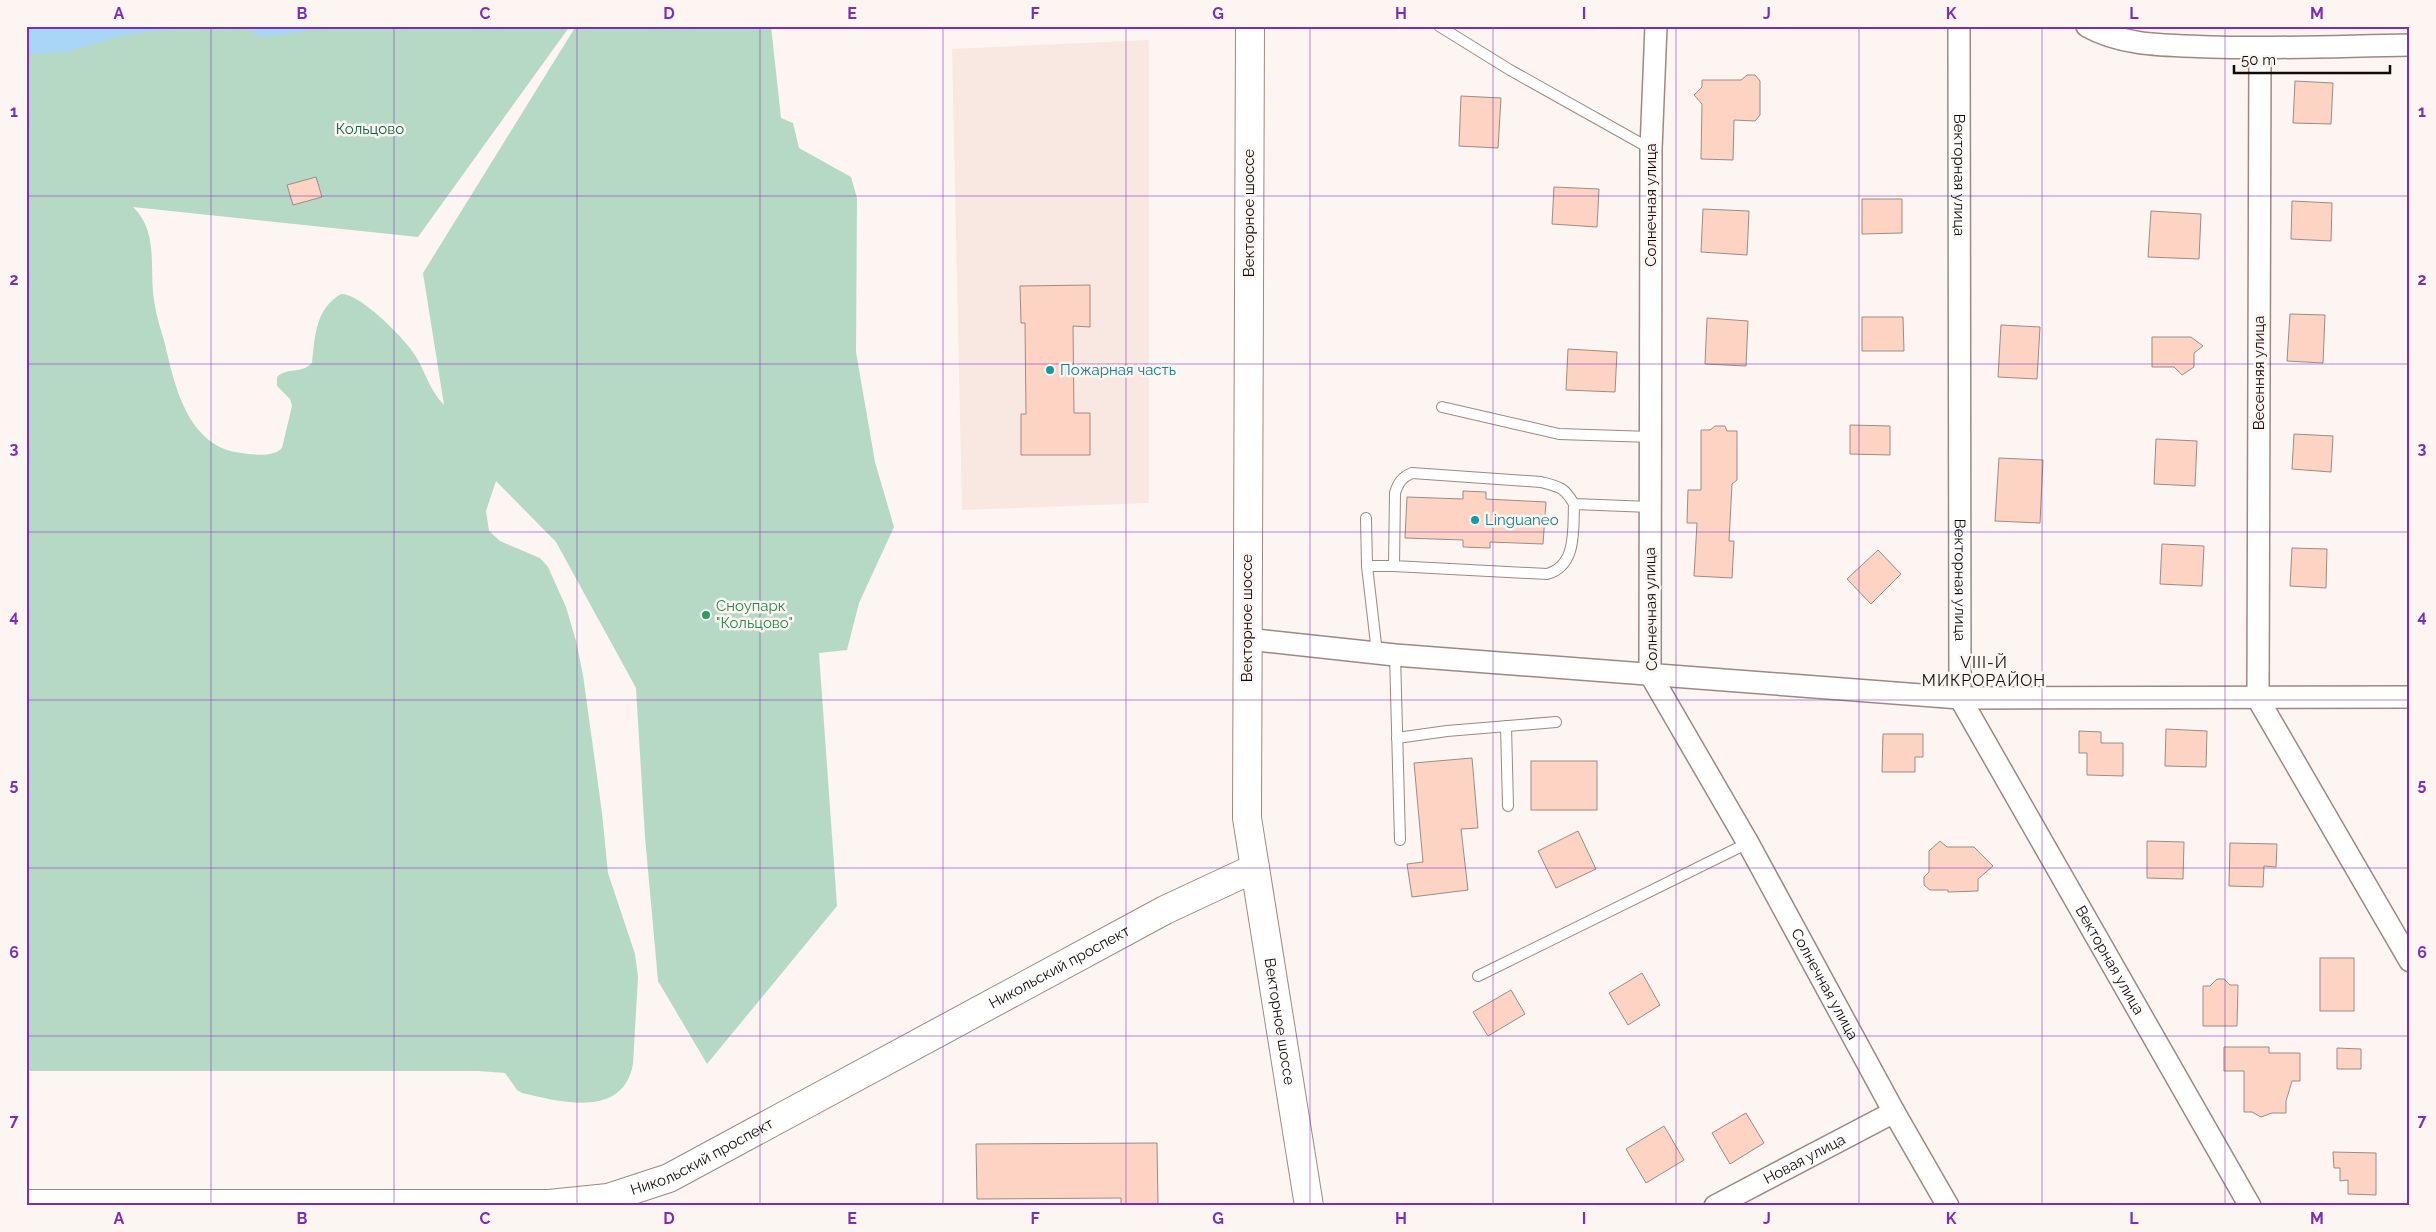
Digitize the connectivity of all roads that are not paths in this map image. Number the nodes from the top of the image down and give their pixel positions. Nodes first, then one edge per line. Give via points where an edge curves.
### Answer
1 (1250, 26) edge
2 (1439, 26) edge
3 (1656, 26) edge
4 (1959, 26) edge
5 (2088, 26) edge
6 (2410, 45) edge
7 (2260, 48) junction
8 (1651, 149) junction
9 (1442, 407) dead end
10 (1651, 437) junction
11 (1574, 504) junction
12 (1650, 507) junction
13 (1366, 518) dead end
14 (1367, 566) junction
15 (1394, 566) junction
16 (1247, 639) junction
17 (1386, 654) junction
18 (1650, 674) junction
19 (2410, 697) edge
20 (1960, 698) junction
21 (2258, 699) junction
22 (1556, 722) dead end
23 (1506, 726) junction
24 (1397, 738) junction
25 (1508, 806) dead end
26 (1400, 840) dead end
27 (1748, 843) junction
28 (1255, 868) junction
29 (2410, 961) edge
30 (1478, 976) dead end
31 (1894, 1112) junction
32 (26, 1204) edge
33 (1309, 1206) edge
34 (1716, 1206) edge
35 (1948, 1206) edge
36 (2250, 1206) edge

1 - 16 main road, Векторное шоссе
2 - 8 lane
3 - 8 street, Солнечная улица
4 - 20 street, Векторная улица
5 - 7 street via 2153,45
6 - 7 street
7 - 21 street, Весенняя улица
8 - 10 street, Солнечная улица
9 - 10 lane via 1559,434
10 - 12 street, Солнечная улица
11 - 12 lane
11 - 15 lane via 1570,551 1556,572
11 - 15 lane via 1560,486 1541,482 1406,475 1395,492
12 - 18 street, Солнечная улица
13 - 14 lane
14 - 15 lane
14 - 17 lane
16 - 17 street
16 - 28 main road, Векторное шоссе via 1247,818
17 - 18 street
17 - 24 lane
18 - 20 street
18 - 27 street, Солнечная улица
19 - 21 street
20 - 21 street
20 - 36 street, Векторная улица
21 - 29 street
22 - 23 lane
23 - 24 lane
23 - 25 lane
24 - 26 lane
27 - 30 lane
27 - 31 street, Солнечная улица
28 - 32 main road, Никольский проспект via 1156,915 669,1178 608,1198 549,1204
28 - 33 main road, Векторное шоссе
31 - 34 street, Новая улица
31 - 35 street, Солнечная улица

